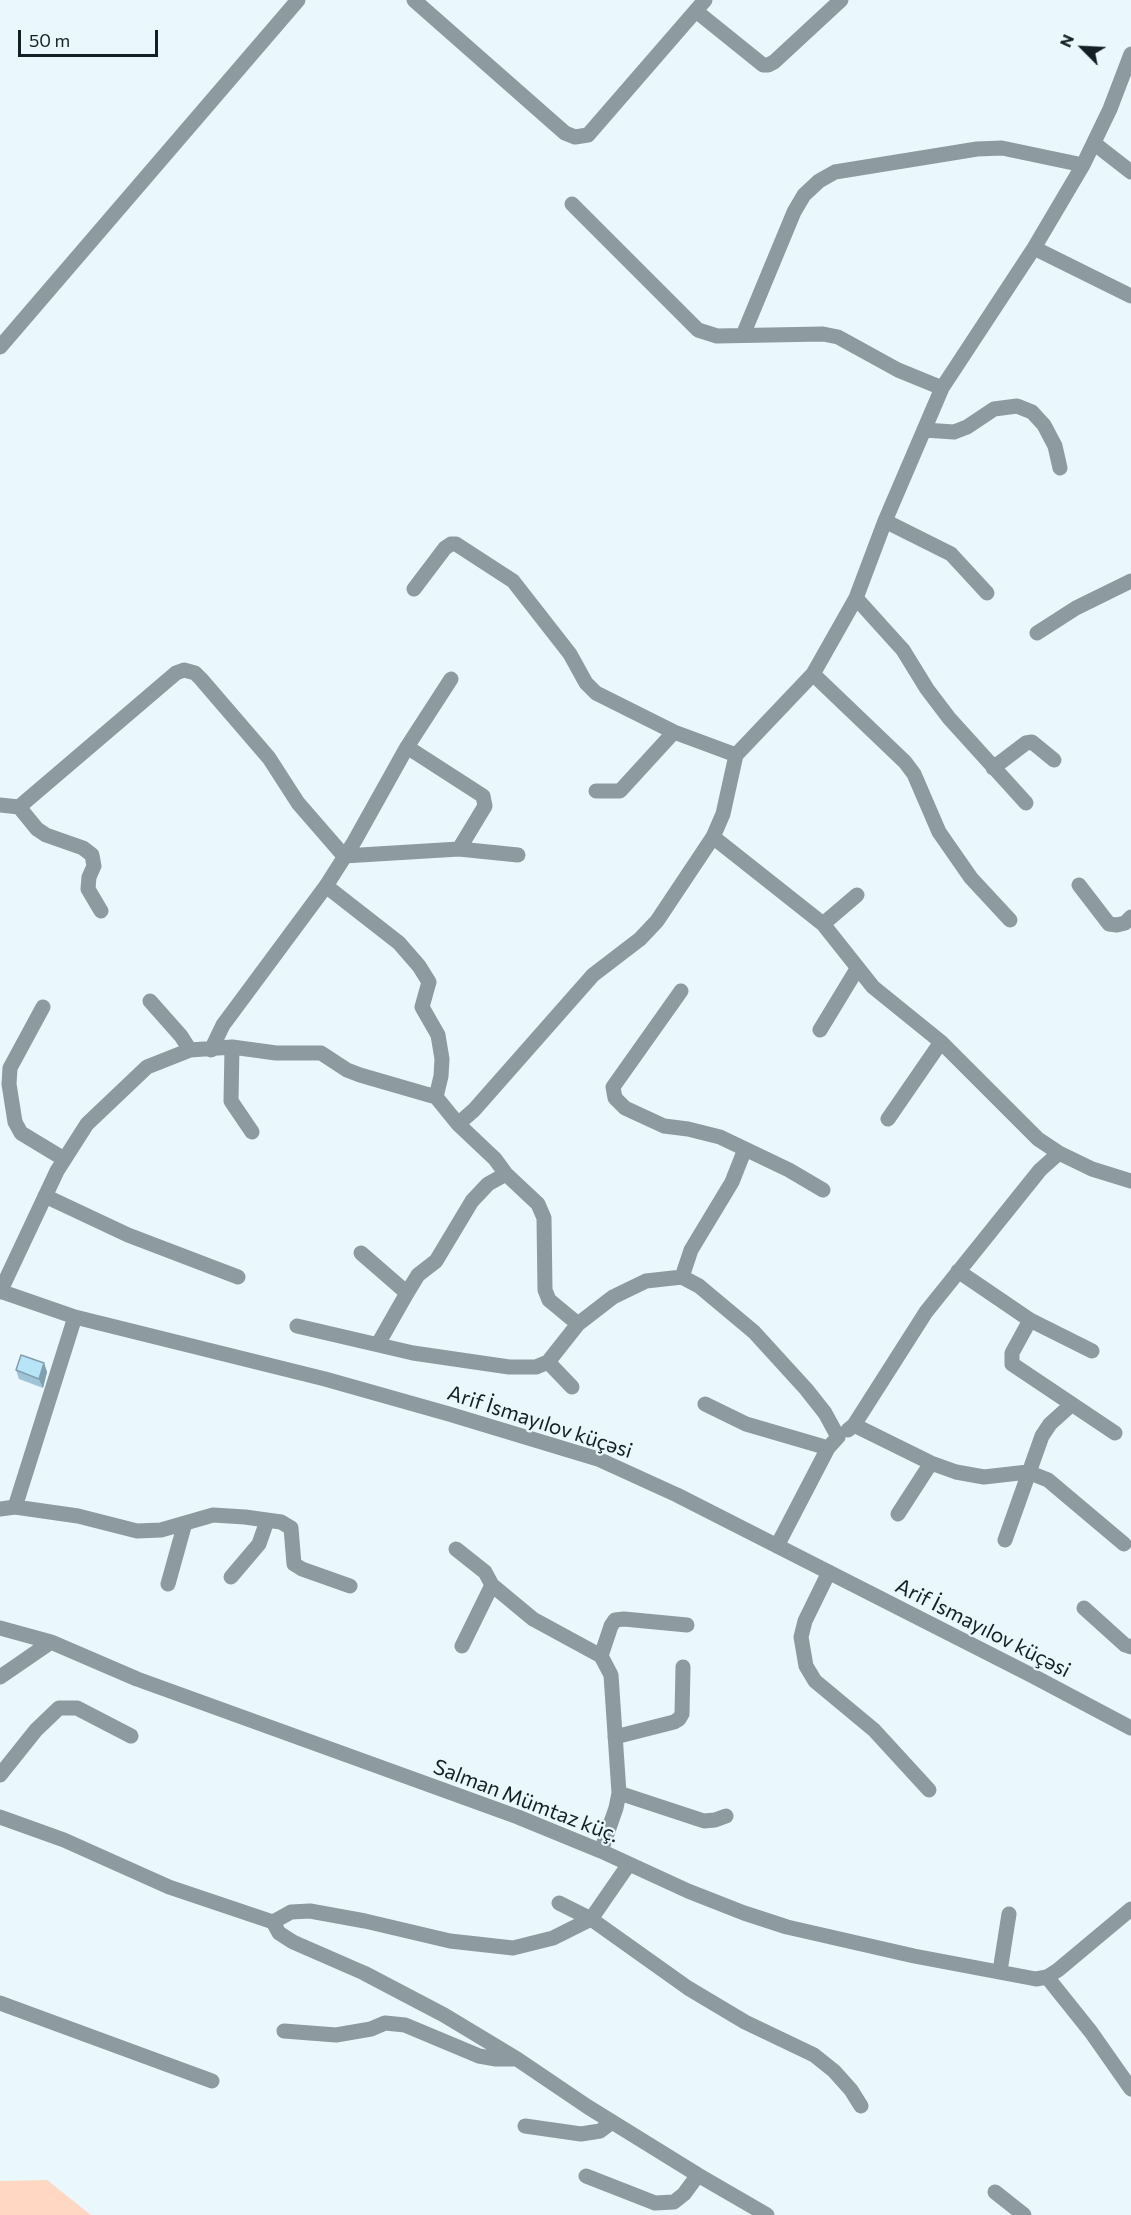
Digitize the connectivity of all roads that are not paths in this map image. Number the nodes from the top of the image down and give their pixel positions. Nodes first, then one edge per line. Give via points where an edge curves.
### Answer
1 (298, 0) edge
2 (414, 0) edge
3 (841, 0) edge
4 (701, 6) edge
5 (1131, 54) edge
6 (1095, 144) junction
7 (1083, 165) junction
8 (1131, 172) edge
9 (572, 204) dead end
10 (1034, 248) junction
11 (1131, 296) edge
12 (743, 335) junction
13 (0, 347) edge
14 (942, 388) junction
15 (924, 430) junction
16 (1060, 468) dead end
17 (885, 521) junction
18 (1131, 581) edge
19 (414, 589) dead end
20 (987, 593) dead end
21 (856, 598) junction
22 (1037, 633) dead end
23 (813, 674) junction
24 (451, 679) dead end
25 (674, 732) junction
26 (407, 747) junction
27 (736, 755) junction
28 (1054, 760) dead end
29 (993, 768) junction
30 (596, 791) dead end
31 (1026, 803) dead end
32 (0, 804) edge
33 (19, 807) junction
34 (713, 837) junction
35 (459, 849) junction
36 (518, 855) dead end
37 (344, 856) junction
38 (1079, 885) dead end
39 (326, 886) junction
40 (857, 895) dead end
41 (101, 911) dead end
42 (1131, 917) edge
43 (1010, 920) dead end
44 (823, 924) junction
45 (857, 969) junction
46 (681, 991) dead end
47 (150, 1001) dead end
48 (43, 1007) dead end
49 (820, 1030) dead end
50 (941, 1042) junction
51 (232, 1047) junction
52 (190, 1050) junction
53 (211, 1050) junction
54 (436, 1097) junction
55 (888, 1119) dead end
56 (458, 1124) junction
57 (252, 1132) dead end
58 (745, 1149) junction
59 (1059, 1154) junction
60 (64, 1160) junction
61 (506, 1174) junction
62 (1131, 1182) edge
63 (823, 1190) dead end
64 (45, 1196) junction
65 (361, 1252) dead end
66 (958, 1271) junction
67 (238, 1277) dead end
68 (682, 1277) junction
69 (0, 1292) edge
70 (407, 1293) junction
71 (75, 1317) junction
72 (1030, 1320) junction
73 (578, 1324) junction
74 (297, 1326) dead end
75 (378, 1344) junction
76 (1092, 1351) dead end
77 (548, 1362) junction
78 (572, 1388) dead end
79 (705, 1404) dead end
80 (1071, 1405) junction
81 (854, 1425) junction
82 (1115, 1433) dead end
83 (833, 1443) junction
84 (931, 1463) junction
85 (1028, 1472) junction
86 (7, 1508) edge
87 (898, 1514) dead end
88 (267, 1521) junction
89 (185, 1523) junction
90 (1005, 1540) dead end
91 (1124, 1544) dead end
92 (777, 1546) junction
93 (456, 1550) dead end
94 (829, 1572) junction
95 (231, 1576) dead end
96 (168, 1584) dead end
97 (492, 1585) junction
98 (350, 1586) dead end
99 (1084, 1608) dead end
100 (687, 1625) dead end
101 (0, 1628) edge
102 (51, 1642) junction
103 (462, 1646) dead end
104 (1131, 1647) edge
105 (601, 1656) junction
106 (683, 1667) dead end
107 (0, 1677) edge
108 (1131, 1728) edge
109 (131, 1736) dead end
110 (615, 1737) junction
111 (0, 1774) edge
112 (929, 1790) dead end
113 (619, 1793) junction
114 (726, 1815) dead end
115 (0, 1817) edge
116 (600, 1851) junction
117 (629, 1864) junction
118 (558, 1903) dead end
119 (1131, 1910) edge
120 (1009, 1914) dead end
121 (591, 1919) junction
122 (273, 1922) junction
123 (1000, 1971) junction
124 (1047, 1977) junction
125 (0, 2003) edge
126 (284, 2031) dead end
127 (517, 2059) junction
128 (212, 2081) dead end
129 (1131, 2089) edge
130 (861, 2106) dead end
131 (612, 2122) junction
132 (525, 2126) dead end
133 (698, 2175) junction
134 (586, 2176) dead end
135 (995, 2192) dead end
136 (767, 2215) edge
137 (1024, 2215) edge

1 - 13 street
2 - 4 street via 565,133 575,137 588,135
3 - 4 street via 768,65 763,65
5 - 6 street
6 - 7 street
6 - 8 street
7 - 10 street
7 - 12 street via 1002,148 977,148 836,172 804,195 794,212
9 - 12 street via 699,330 717,336
10 - 11 street
10 - 14 street
12 - 14 street via 838,337 898,370
14 - 15 street
15 - 16 street via 954,432 994,409 1017,406 1032,412 1044,425
15 - 17 street
17 - 20 street via 951,554
17 - 21 street
18 - 22 street
19 - 25 street via 445,548 456,544 513,581 596,693
21 - 23 street
21 - 29 street via 903,650 943,711
23 - 27 street
23 - 43 street via 910,768 939,832 970,878
24 - 26 street
25 - 27 street
25 - 30 street via 620,791
26 - 35 street via 483,796 485,806
26 - 37 street
27 - 34 street via 723,813
28 - 29 street via 1032,742
29 - 31 street
32 - 33 street
33 - 37 street via 184,670 201,679 269,758 298,803
33 - 41 street via 46,835 92,855 94,866 88,877 88,889
34 - 44 street
34 - 56 street via 657,921 593,975
35 - 36 street
35 - 37 street
37 - 39 street
38 - 42 street via 1109,924 1125,923
39 - 53 street via 224,1025
39 - 54 street via 399,943 429,982 422,1007 438,1035 442,1059
40 - 44 street
44 - 45 street
45 - 49 street
45 - 50 street via 873,987
46 - 58 street via 613,1087 615,1098 626,1108 664,1126 720,1137
47 - 52 street
48 - 60 street via 10,1068 9,1084 15,1122 21,1133
50 - 55 street
50 - 59 street via 1038,1139
51 - 53 street
51 - 54 street via 276,1053 321,1053 360,1075
51 - 57 street via 231,1101
52 - 53 street
52 - 60 street via 147,1067 87,1124
54 - 56 street
56 - 61 street
58 - 63 street
58 - 68 street via 732,1182 691,1251
59 - 62 street
59 - 66 street via 1040,1170
60 - 64 street
61 - 70 street via 488,1184 472,1201 436,1261 418,1275
61 - 73 street via 538,1204 544,1218 545,1290 549,1300
64 - 67 street via 128,1235
64 - 69 street
65 - 70 street
66 - 72 street
66 - 81 street via 908,1338
68 - 73 street via 646,1281 613,1297
68 - 83 street via 699,1286 754,1332 825,1413
69 - 71 street, Arif İsmayılov küçəsi
70 - 75 street
71 - 86 street
71 - 92 street, Arif İsmayılov küçəsi via 325,1379 598,1460
72 - 76 street
72 - 80 street via 1012,1353 1012,1364
73 - 77 street
74 - 75 street
75 - 77 street via 509,1367 536,1367
77 - 78 street
79 - 83 street via 746,1424
80 - 82 street
80 - 85 street via 1042,1436
81 - 83 street
81 - 84 street
83 - 92 street
84 - 85 street via 984,1477
84 - 87 street
85 - 90 street
85 - 91 street via 1048,1480
86 - 89 street via 78,1516 137,1531
88 - 89 street via 213,1515
88 - 95 street via 259,1544
88 - 98 street via 291,1528 294,1564
89 - 96 street
92 - 94 street, Arif İsmayılov küçəsi
93 - 97 street via 485,1572
94 - 108 street, Arif İsmayılov küçəsi
94 - 112 street via 801,1637 806,1666 815,1681 874,1730
97 - 103 street
97 - 105 street via 533,1619
99 - 104 street
100 - 105 street via 615,1620
101 - 102 street, Salman Mümtaz küç.
102 - 107 street
102 - 116 street, Salman Mümtaz küç. via 138,1679 518,1817
105 - 110 street via 611,1675
106 - 110 street via 679,1719
109 - 111 street via 77,1708 59,1708
110 - 113 street
113 - 114 street via 704,1821
113 - 116 street
115 - 122 street via 64,1840 169,1887
116 - 117 street, Salman Mümtaz küç.
117 - 121 street
117 - 123 street, Salman Mümtaz küç. via 687,1891 787,1927
118 - 121 street
119 - 124 street
120 - 123 street
121 - 122 street via 553,1938 513,1948 450,1941 310,1911 291,1912
121 - 130 street via 688,1988 745,2022 814,2055 851,2090
122 - 127 street via 279,1933 293,1942 364,1972
123 - 124 street, Salman Mümtaz küç. via 1036,1979
124 - 129 street
125 - 128 street
126 - 127 street via 336,2035 385,2023 405,2025 479,2056
127 - 131 street
131 - 132 street via 600,2131 581,2134
131 - 133 street
133 - 134 street via 674,2202 655,2203
133 - 136 street
135 - 137 street

